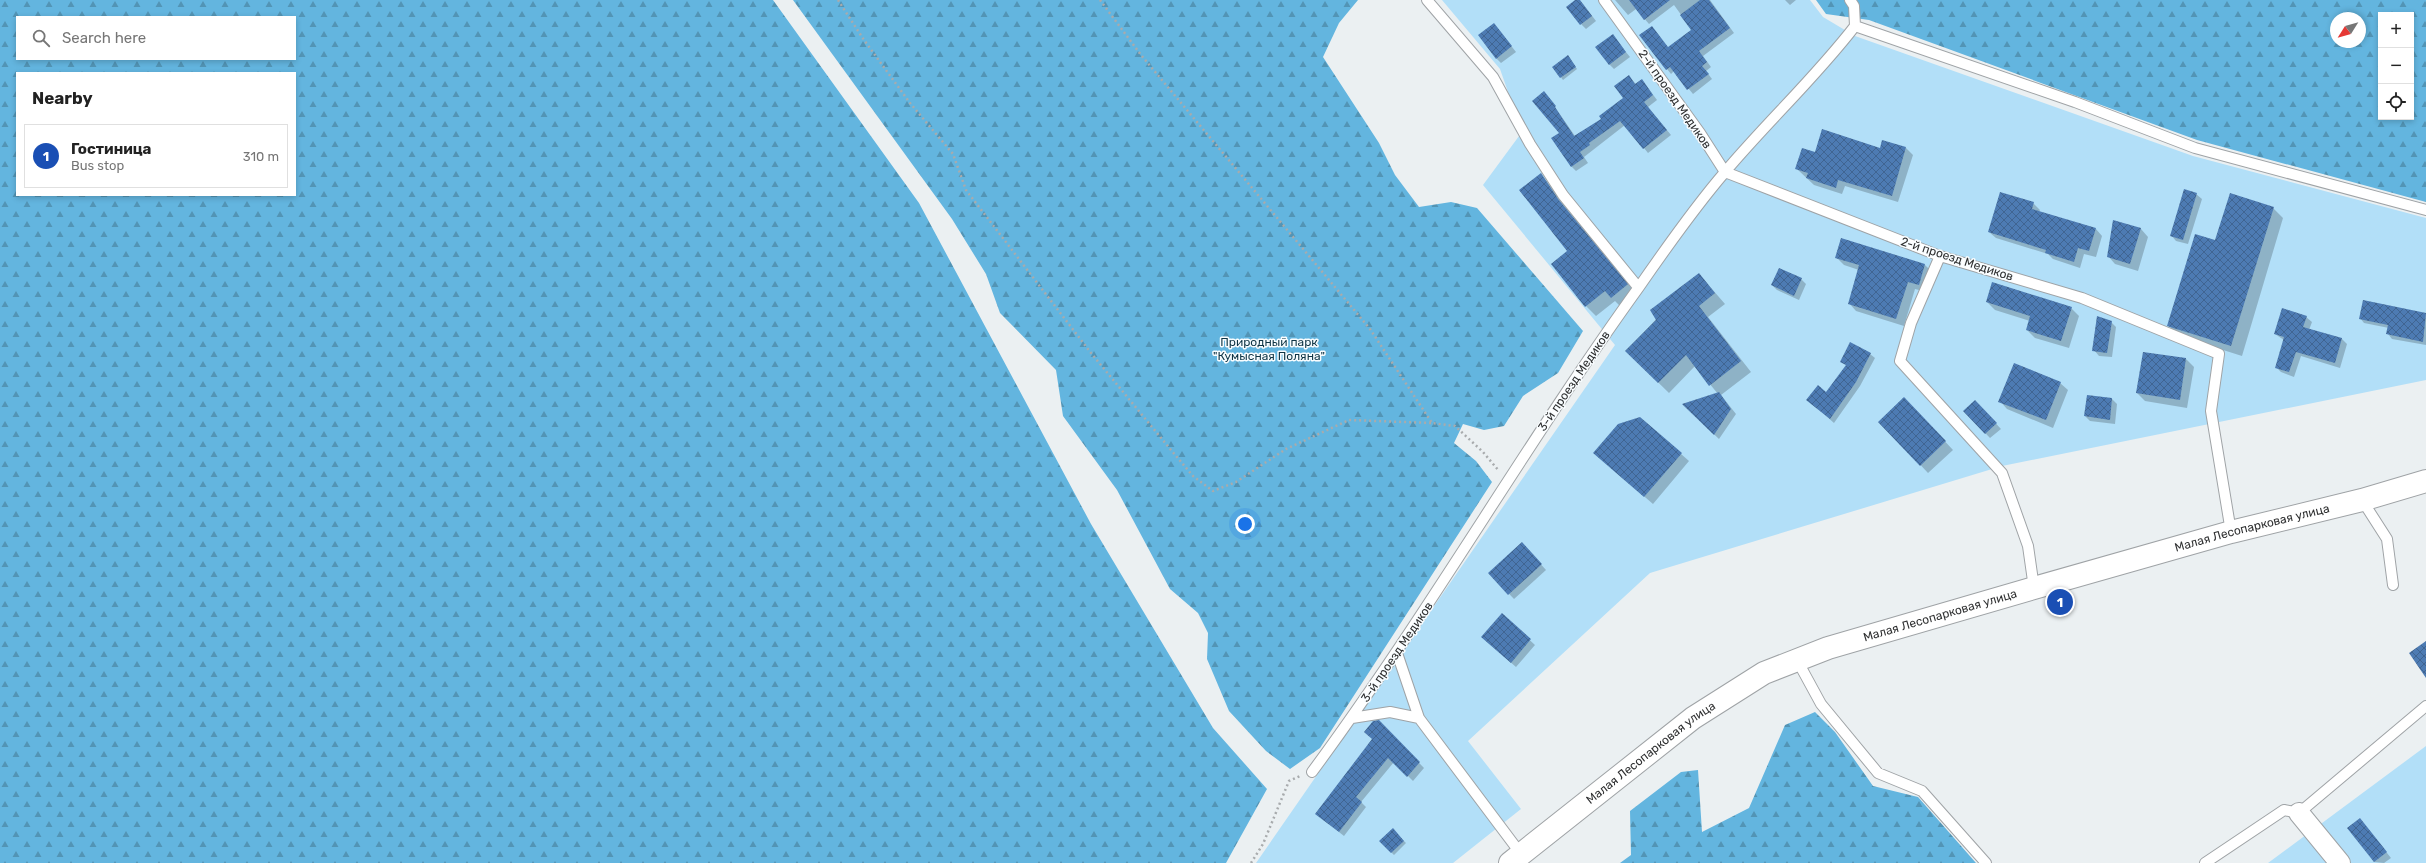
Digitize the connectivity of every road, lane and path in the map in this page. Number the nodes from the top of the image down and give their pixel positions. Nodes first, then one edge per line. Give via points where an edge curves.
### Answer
1 (838, 0) edge
2 (1100, 0) edge
3 (1427, 0) edge
4 (1604, 0) edge
5 (1850, 0) edge
6 (1855, 26) junction
7 (1725, 172) junction
8 (2426, 210) edge
9 (1940, 256) junction
10 (1638, 287) junction
11 (1432, 423) junction
12 (1507, 480) junction
13 (2426, 481) edge
14 (2362, 500) junction
15 (2231, 532) junction
16 (2393, 585) dead end
17 (2034, 588) junction
18 (1397, 653) junction
19 (1797, 660) junction
20 (2426, 706) edge
21 (1352, 718) junction
22 (1418, 718) junction
23 (1312, 772) joint
24 (2299, 813) junction
25 (1515, 859) edge
26 (2210, 862) edge
27 (1251, 863) edge
28 (1986, 863) edge
29 (2340, 863) edge

1 - 11 path via 910,104 953,154 966,190 1092,353 1192,476 1213,491 1236,482 1286,449 1349,420
2 - 11 path via 1141,55 1370,329
3 - 10 lane via 1493,77 1530,144 1563,195
4 - 7 lane, 2-й проезд Медиков
5 - 6 lane via 1854,6
6 - 7 lane, 3-й проезд Медиков via 1796,96
6 - 8 lane via 2075,102 2195,148
7 - 9 lane, 2-й проезд Медиков
7 - 10 lane, 3-й проезд Медиков
9 - 15 lane, 2-й проезд Медиков via 2082,298 2219,354 2211,411
9 - 17 lane via 1911,323 1900,361 2002,473 2028,546
10 - 12 lane, 3-й проезд Медиков
11 - 12 path via 1455,426 1483,452
12 - 18 lane, 3-й проезд Медиков
13 - 14 street, Малая Лесопарковая улица
14 - 15 street, Малая Лесопарковая улица
14 - 16 lane via 2387,539
15 - 17 street, Малая Лесопарковая улица
17 - 19 street, Малая Лесопарковая улица via 1828,648
18 - 21 lane, 3-й проезд Медиков
18 - 22 lane
19 - 25 street, Малая Лесопарковая улица via 1764,673 1693,718
19 - 28 lane via 1821,704 1878,773 1922,791
20 - 24 lane
21 - 22 lane via 1390,712
21 - 23 lane, 3-й проезд Медиков
22 - 25 lane
23 - 27 path via 1289,780 1263,844
24 - 26 lane via 2284,810
24 - 29 street

